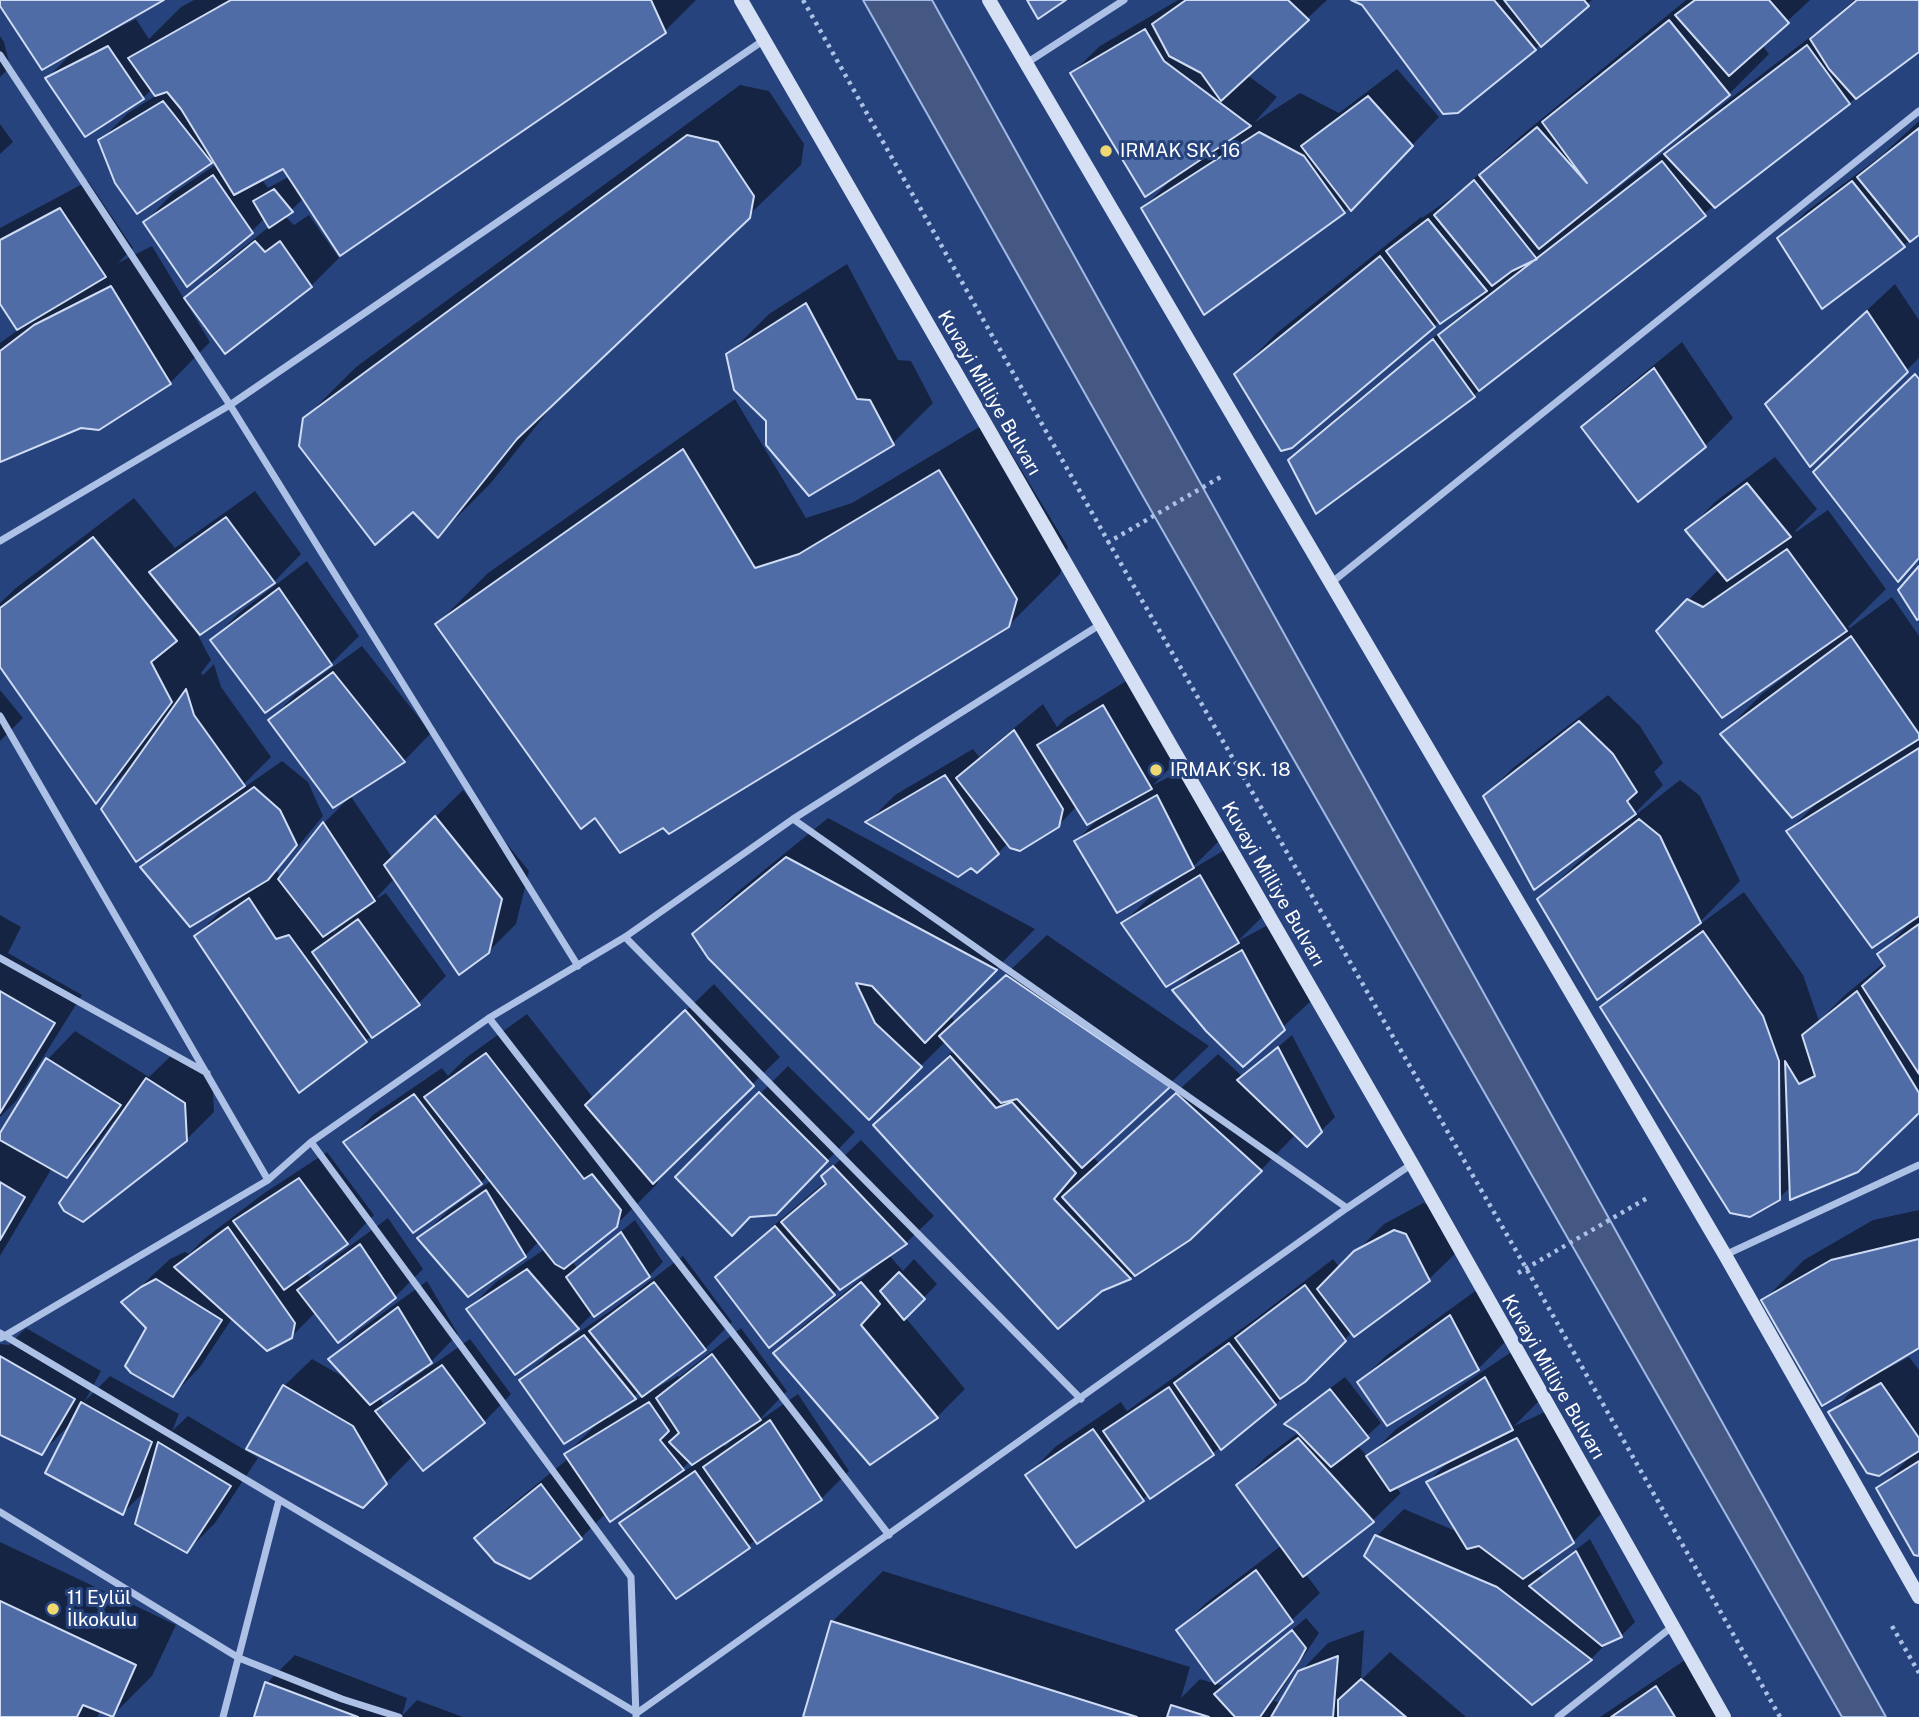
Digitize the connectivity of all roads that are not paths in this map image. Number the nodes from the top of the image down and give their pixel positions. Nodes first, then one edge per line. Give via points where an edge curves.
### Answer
1 (741, 0) edge
2 (989, 0) edge
3 (1124, 0) edge
4 (764, 40) junction
5 (0, 55) edge
6 (1025, 64) junction
7 (1919, 111) edge
8 (230, 405) junction
9 (0, 541) edge
10 (1331, 583) junction
11 (1101, 624) junction
12 (0, 716) edge
13 (793, 819) junction
14 (625, 937) junction
15 (0, 958) edge
16 (578, 965) junction
17 (489, 1018) junction
18 (208, 1073) junction
19 (311, 1142) junction
20 (1412, 1164) junction
21 (1919, 1165) edge
22 (268, 1180) junction
23 (1346, 1208) junction
24 (1725, 1255) junction
25 (1, 1336) edge
26 (1081, 1399) junction
27 (279, 1500) junction
28 (0, 1512) edge
29 (889, 1535) junction
30 (1919, 1597) edge
31 (1673, 1626) junction
32 (239, 1658) junction
33 (636, 1715) edge
34 (223, 1717) edge
35 (399, 1717) edge
36 (1558, 1717) edge
37 (1724, 1717) edge

1 - 4 main road, Kuvayi Milliye Bulvarı
2 - 6 main road
3 - 6 street
4 - 8 street
4 - 11 main road, Kuvayi Milliye Bulvarı
5 - 8 street
6 - 10 main road
7 - 10 street
8 - 9 street
8 - 16 street
10 - 24 main road
11 - 13 street
11 - 20 main road, Kuvayi Milliye Bulvarı
12 - 18 street
13 - 14 street
13 - 23 street
14 - 16 street
14 - 26 street
15 - 18 street
16 - 17 street
17 - 19 street
17 - 29 street
18 - 22 street
19 - 22 street
19 - 33 street via 631,1577
20 - 23 street
20 - 31 main road, Kuvayi Milliye Bulvarı
21 - 24 street
22 - 25 street
23 - 26 street
24 - 30 main road
25 - 27 street
26 - 29 street
27 - 32 street
27 - 33 street
28 - 32 street
29 - 33 street
31 - 36 street
31 - 37 main road, Kuvayi Milliye Bulvarı
32 - 34 street
32 - 35 street

